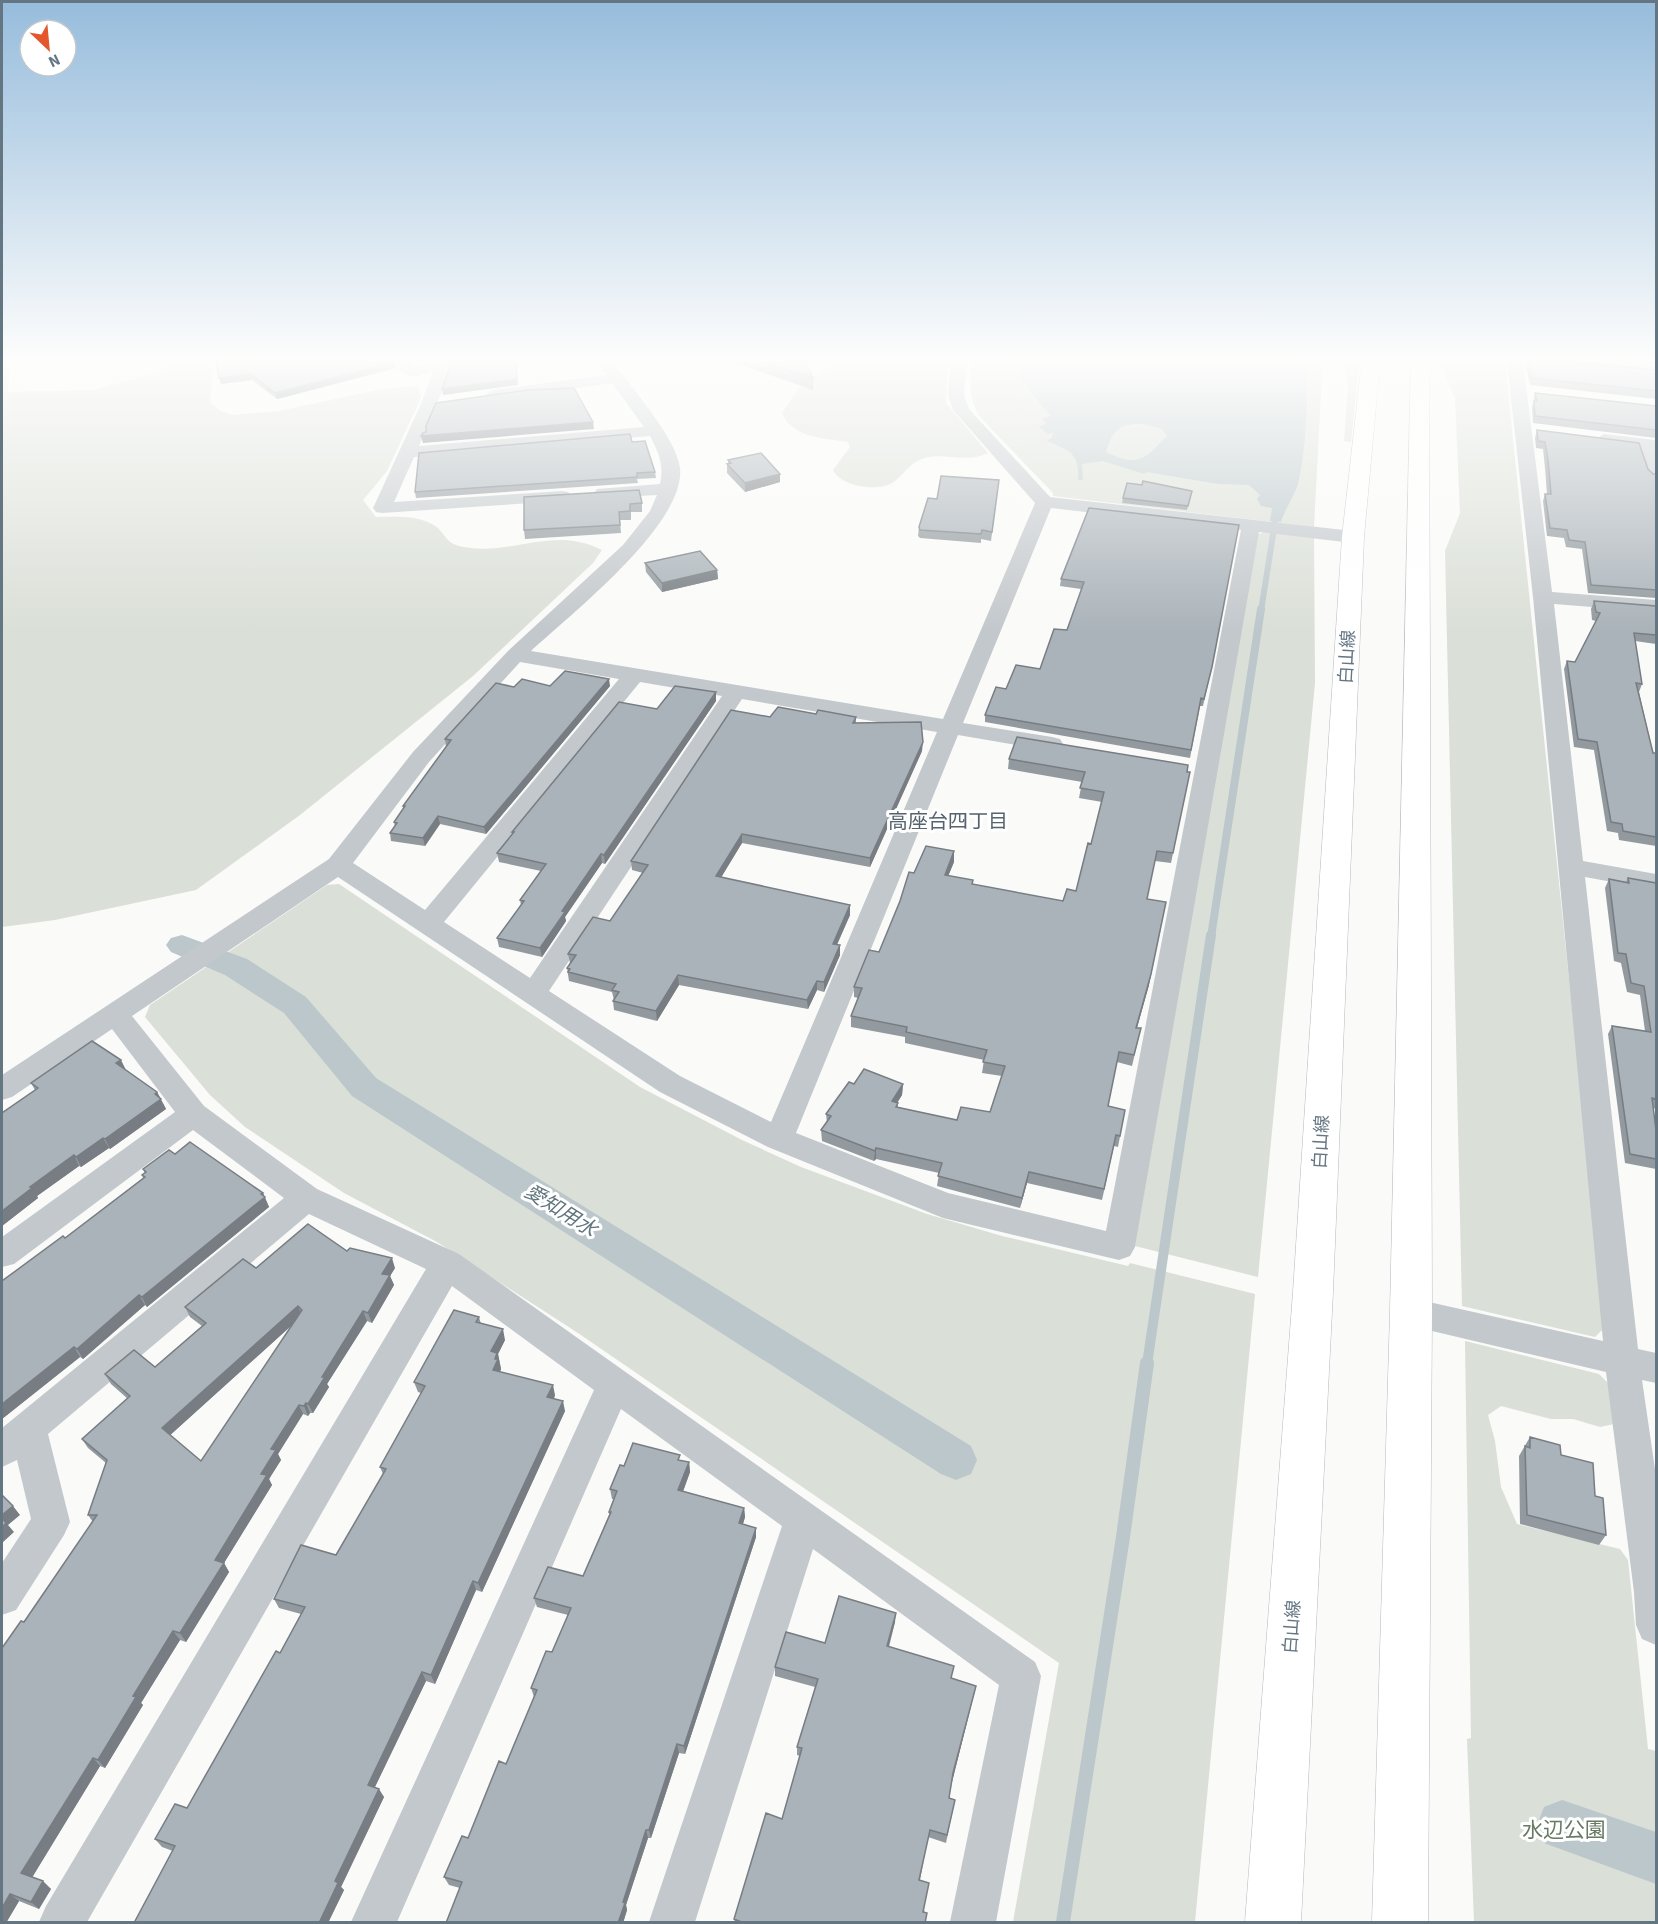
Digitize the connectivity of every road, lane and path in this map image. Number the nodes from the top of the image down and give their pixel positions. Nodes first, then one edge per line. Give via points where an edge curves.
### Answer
1 (408, 452) edge
2 (667, 452) edge
3 (999, 452) edge
4 (1362, 452) edge
5 (1419, 452) edge
6 (1533, 452) edge
7 (1652, 452) edge
8 (1656, 475) edge
9 (668, 489) junction
10 (1044, 502) junction
11 (1251, 524) junction
12 (1353, 537) junction
13 (1543, 597) junction
14 (1656, 606) edge
15 (515, 655) junction
16 (633, 675) junction
17 (736, 692) junction
18 (952, 727) junction
19 (1078, 748) edge
20 (338, 865) junction
21 (1572, 867) junction
22 (1656, 882) edge
23 (428, 924) junction
24 (534, 993) junction
25 (115, 1013) junction
26 (2, 1089) edge
27 (193, 1114) junction
28 (779, 1140) junction
29 (306, 1198) junction
30 (2, 1254) edge
31 (447, 1264) junction
32 (1411, 1312) junction
33 (1622, 1360) junction
34 (1656, 1368) edge
35 (614, 1384) junction
36 (15, 1439) edge
37 (803, 1520) junction
38 (2, 1596) edge
39 (1656, 1609) edge
40 (62, 1923) edge
41 (374, 1923) edge
42 (672, 1923) edge
43 (973, 1923) edge
44 (1273, 1923) edge
45 (1400, 1923) edge

1 - 9 street via 382,508
2 - 9 street via 672,470
3 - 10 street
4 - 12 street, 白山線
5 - 32 street
6 - 13 street
7 - 8 street
9 - 15 street via 659,512 630,549
10 - 11 street
10 - 18 street
11 - 12 street
11 - 28 street via 1193,767 1119,1247 943,1205
12 - 44 street, 白山線 via 1314,1280
13 - 14 street
13 - 21 street
15 - 16 street
15 - 20 street via 421,757
16 - 17 street
16 - 23 street
17 - 18 street
17 - 24 street
18 - 19 street
18 - 28 street
20 - 23 street
20 - 25 street
21 - 22 street
21 - 33 street
23 - 24 street
24 - 28 street via 670,1084
25 - 26 street
25 - 27 street
27 - 29 street
27 - 30 street
29 - 31 street
29 - 36 street
31 - 35 street
31 - 40 street
32 - 33 street
32 - 45 street
33 - 34 street
33 - 39 street
35 - 37 street
35 - 41 street
36 - 38 street via 51,1522
37 - 42 street
37 - 43 street via 1021,1676

